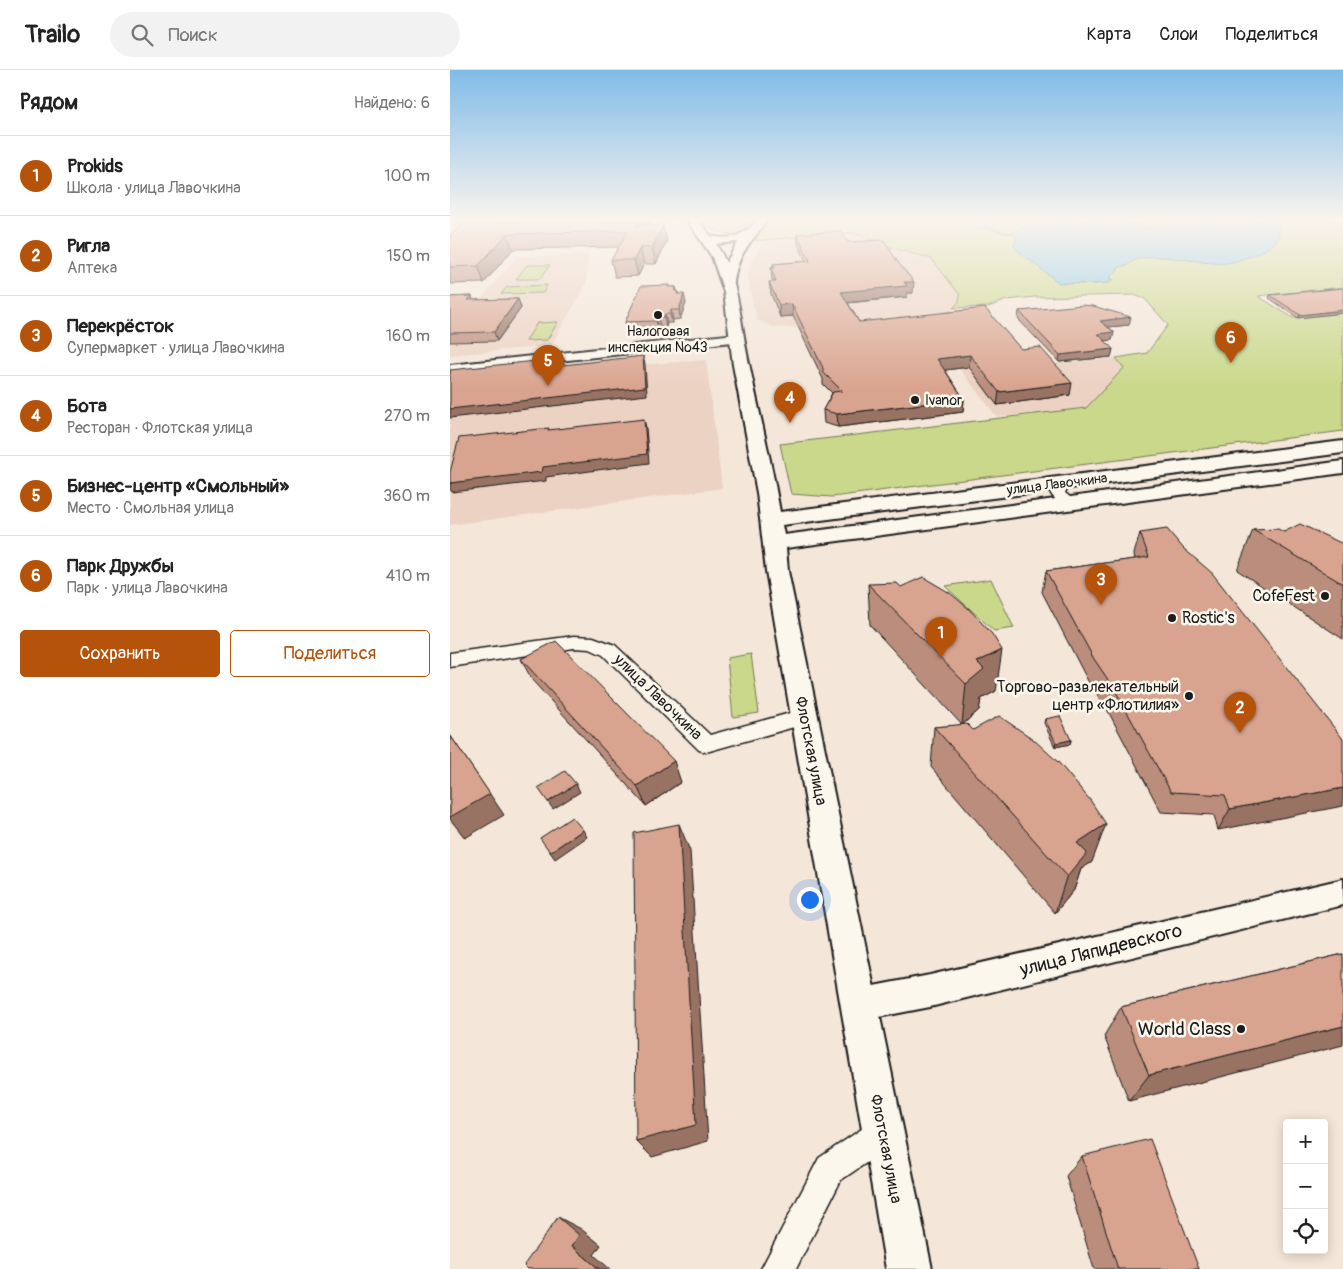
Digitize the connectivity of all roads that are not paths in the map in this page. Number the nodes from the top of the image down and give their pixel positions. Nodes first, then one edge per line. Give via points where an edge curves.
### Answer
1 (725, 276) edge
2 (728, 276) edge
3 (728, 282) junction
4 (736, 338) junction
5 (450, 369) edge
6 (1343, 446) edge
7 (1343, 467) edge
8 (1066, 483) junction
9 (1080, 502) junction
10 (773, 532) junction
11 (450, 660) edge
12 (805, 716) junction
13 (1343, 892) edge
14 (858, 1005) junction
15 (883, 1133) junction
16 (778, 1269) edge
17 (909, 1269) edge

1 - 3 main road
2 - 3 street, Флотская улица
3 - 4 main road, Флотская улица
4 - 5 street
4 - 10 main road, Флотская улица
6 - 8 main road, улица Лавочкина
7 - 9 main road, улица Лавочкина
8 - 9 street via 1060,486 1058,494 1066,500
8 - 10 main road, улица Лавочкина
9 - 10 main road, улица Лавочкина
10 - 12 main road, Флотская улица via 777,571
11 - 12 street, улица Лавочкина via 574,642 593,643 610,650 706,744
12 - 14 main road, Флотская улица
13 - 14 street, улица Ляпидевского via 930,992
14 - 15 main road, Флотская улица
15 - 16 street via 830,1169
15 - 17 main road, Флотская улица

